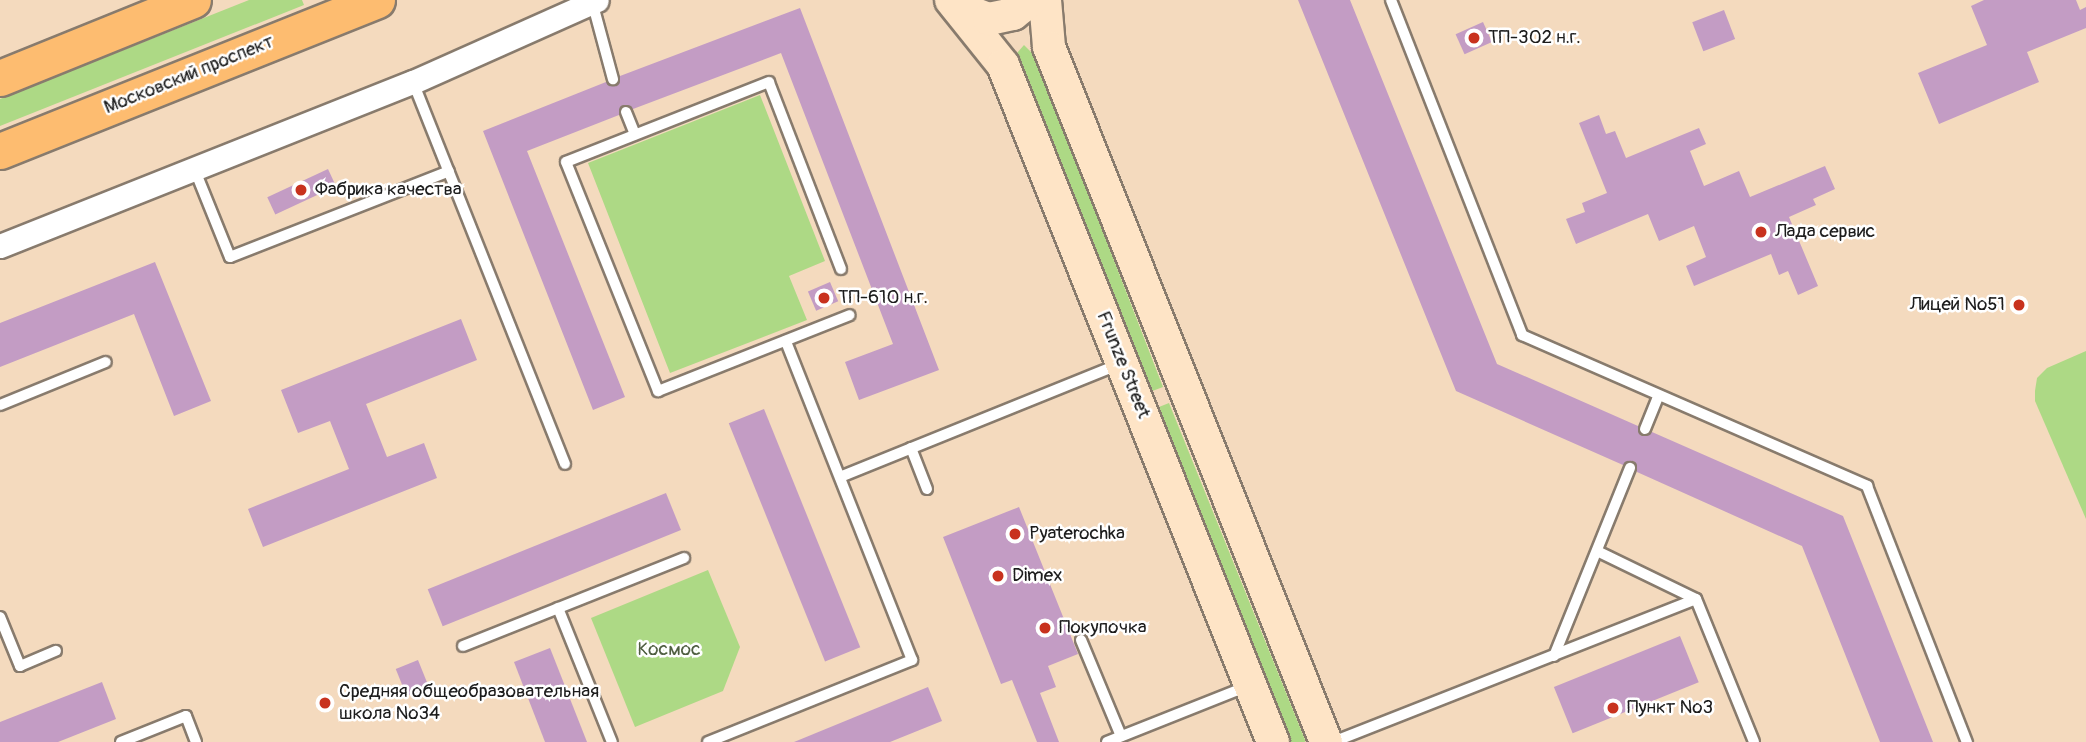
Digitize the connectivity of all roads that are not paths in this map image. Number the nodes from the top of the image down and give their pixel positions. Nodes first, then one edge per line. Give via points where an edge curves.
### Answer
1 (193, 0) edge
2 (377, 0) edge
3 (1031, 0) edge
4 (1045, 0) edge
5 (1391, 0) edge
6 (595, 2) edge
7 (954, 3) edge
8 (1049, 47) junction
9 (1003, 65) junction
10 (0, 78) edge
11 (613, 79) dead end
12 (413, 82) junction
13 (626, 112) dead end
14 (635, 134) junction
15 (0, 151) edge
16 (194, 168) junction
17 (449, 171) junction
18 (0, 246) edge
19 (841, 270) dead end
20 (850, 315) dead end
21 (786, 341) junction
22 (106, 362) dead end
23 (1122, 363) junction
24 (1658, 397) junction
25 (0, 404) edge
26 (1645, 429) dead end
27 (911, 448) junction
28 (565, 464) dead end
29 (1629, 468) dead end
30 (840, 477) junction
31 (927, 488) dead end
32 (1597, 551) junction
33 (684, 558) dead end
34 (1696, 599) junction
35 (558, 608) junction
36 (0, 617) edge
37 (1081, 640) dead end
38 (464, 646) dead end
39 (56, 651) dead end
40 (1554, 656) junction
41 (1250, 685) junction
42 (1121, 736) junction
43 (121, 742) edge
44 (196, 742) edge
45 (612, 742) edge
46 (708, 742) edge
47 (1107, 742) edge
48 (1273, 742) edge
49 (1326, 742) edge
50 (1333, 742) edge
51 (1755, 742) edge
52 (1967, 742) edge

1 - 10 main road
2 - 15 main road, Московский проспект
3 - 7 main road via 1013,14 989,19
4 - 8 main road
5 - 24 lane via 1521,335
6 - 11 lane
6 - 12 street
7 - 9 main road, Frunze Street
8 - 9 main road via 1037,35 1015,33 1002,47
8 - 49 main road
9 - 23 main road, Frunze Street
12 - 16 street
12 - 17 lane
13 - 14 lane
14 - 19 lane via 769,82
14 - 21 lane via 566,162 658,391
16 - 17 lane via 230,257
16 - 18 street
17 - 28 lane
20 - 21 lane
21 - 30 lane
22 - 25 lane
23 - 27 lane
23 - 41 main road, Frunze Street
24 - 26 lane
24 - 52 lane via 1867,486
27 - 30 lane
27 - 31 lane
29 - 32 lane
30 - 46 lane via 912,660
32 - 34 lane
32 - 40 lane
33 - 35 lane
34 - 40 lane
34 - 51 lane
35 - 38 lane
35 - 45 lane
36 - 39 lane via 20,666
37 - 42 lane
40 - 50 lane
41 - 42 lane
41 - 48 main road, Frunze Street
42 - 47 lane
43 - 44 lane via 186,716

